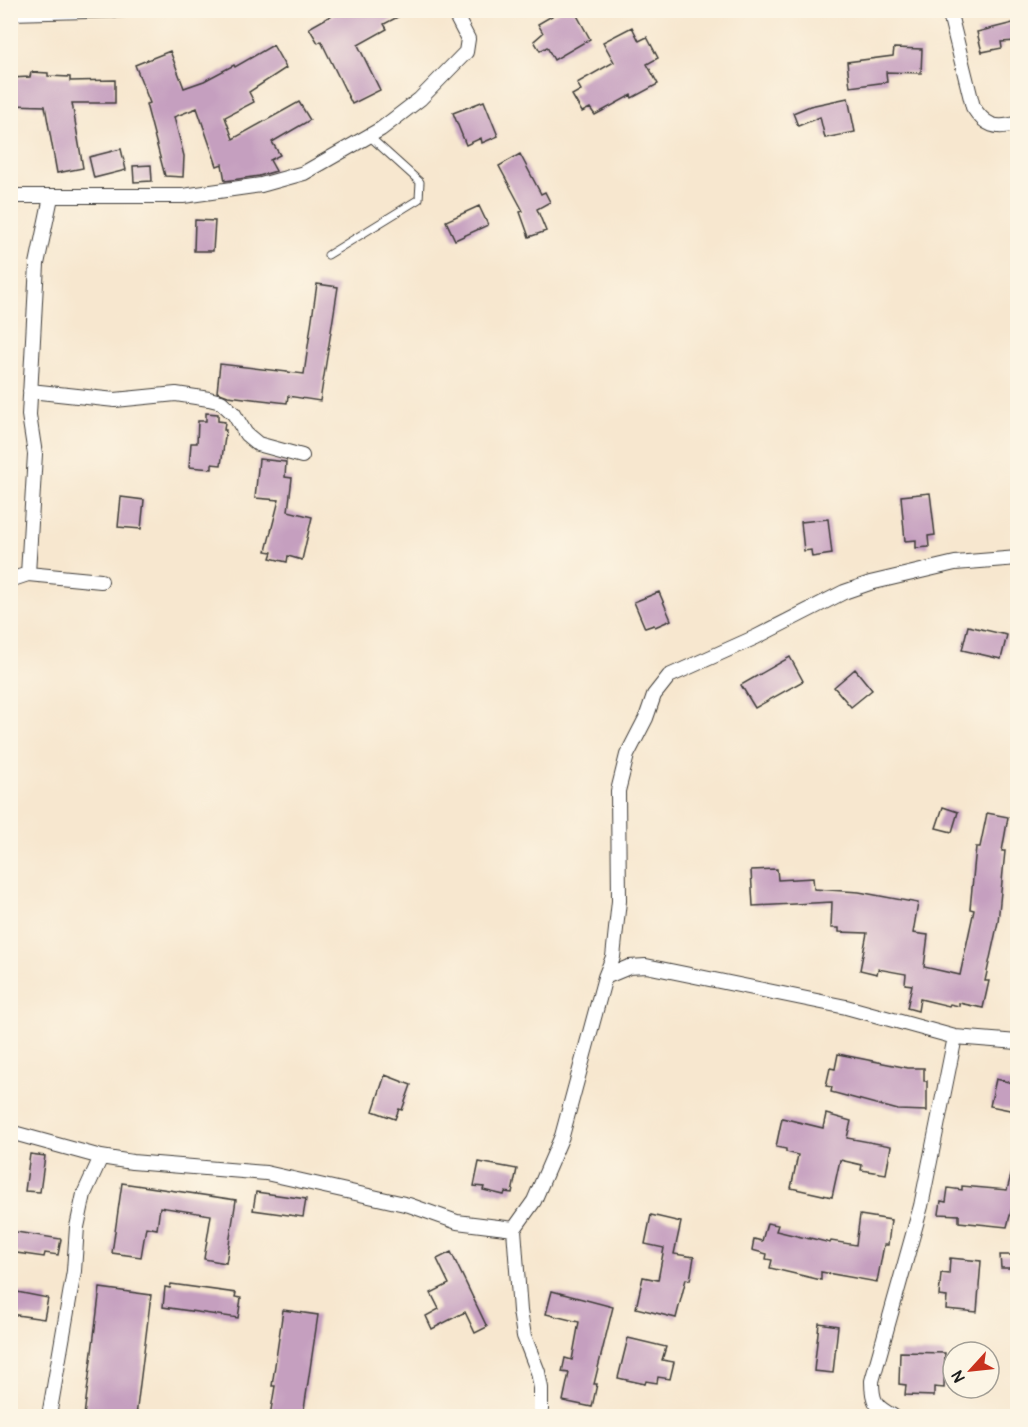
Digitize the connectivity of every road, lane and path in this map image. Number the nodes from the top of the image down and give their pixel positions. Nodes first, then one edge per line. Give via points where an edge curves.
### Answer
1 (126, 10) edge
2 (453, 10) edge
3 (949, 10) edge
4 (10, 13) edge
5 (1017, 123) edge
6 (369, 136) junction
7 (10, 196) edge
8 (51, 197) junction
9 (328, 255) dead end
10 (30, 391) junction
11 (302, 456) dead end
12 (1017, 558) edge
13 (28, 574) junction
14 (10, 580) edge
15 (101, 581) dead end
16 (605, 977) junction
17 (955, 1037) junction
18 (1017, 1042) edge
19 (10, 1132) edge
20 (101, 1157) junction
21 (514, 1229) junction
22 (541, 1410) dead end
23 (49, 1416) edge
24 (892, 1416) edge

1 - 4 street
2 - 6 street via 468,39 466,52 420,99
3 - 5 street via 973,107 979,117 1003,128
6 - 8 street via 304,173 261,186 183,196
6 - 9 lane via 420,182 419,199
7 - 8 street
8 - 10 street via 37,264
10 - 11 street via 115,400 176,394 222,402 258,444
10 - 13 street via 34,454
12 - 16 street via 955,563 870,583 669,676 654,695 627,755 618,791 620,901 613,957
13 - 14 street
13 - 15 street
16 - 17 street via 629,967 646,966 846,1007
16 - 21 street via 562,1136 534,1201
17 - 18 street
17 - 24 street via 921,1206 872,1381 872,1396 879,1409
19 - 20 street
20 - 21 street via 266,1173 409,1205 456,1222
20 - 23 street via 84,1194 77,1227 74,1271
21 - 22 street via 519,1311 538,1372

